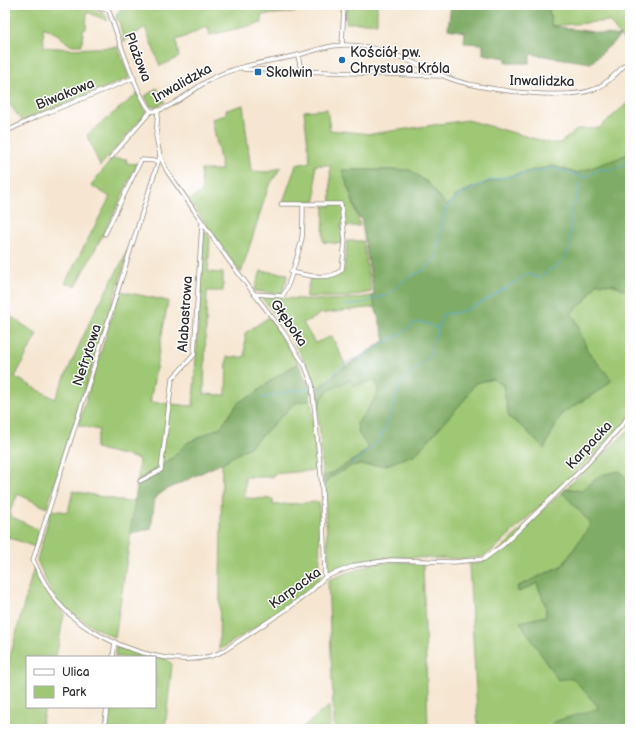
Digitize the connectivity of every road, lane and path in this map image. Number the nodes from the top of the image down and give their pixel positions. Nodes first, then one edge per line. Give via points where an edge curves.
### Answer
1 (92, 5) edge
2 (344, 5) edge
3 (107, 7) edge
4 (342, 45) junction
5 (298, 55) junction
6 (630, 60) edge
7 (261, 64) junction
8 (421, 65) junction
9 (236, 70) junction
10 (262, 70) junction
11 (301, 71) junction
12 (418, 74) junction
13 (444, 76) junction
14 (134, 78) junction
15 (151, 111) junction
16 (158, 111) junction
17 (5, 132) edge
18 (160, 156) junction
19 (111, 157) dead end
20 (158, 161) junction
21 (281, 204) dead end
22 (303, 204) junction
23 (202, 223) junction
24 (105, 234) dead end
25 (291, 272) junction
26 (254, 294) junction
27 (630, 414) edge
28 (140, 481) dead end
29 (33, 560) joint
30 (325, 577) junction
31 (116, 642) junction
32 (113, 656) edge
33 (107, 708) edge
34 (104, 729) edge

1 - 3 street via 101,9
2 - 4 street
3 - 14 street, Plażowa
4 - 5 street, Inwalidzka
4 - 8 street, Inwalidzka via 381,50
5 - 7 street, Inwalidzka
5 - 11 street
6 - 13 street, Inwalidzka via 602,86 578,93 502,91
7 - 9 street, Inwalidzka
7 - 10 street
8 - 12 street
8 - 13 street, Inwalidzka
9 - 10 street, Inwalidzka
9 - 16 street, Inwalidzka via 212,78
10 - 11 street, Inwalidzka
11 - 12 street, Inwalidzka
12 - 13 street, Inwalidzka
14 - 15 street, Plażowa via 144,102
14 - 17 street, Biwakowa
15 - 16 street, Inwalidzka
15 - 19 street, Inwalidzka
16 - 18 street, Głęboka via 156,136
18 - 20 street, Nefrytowa
18 - 23 street, Głęboka via 167,171
20 - 24 street via 141,160
20 - 29 street, Nefrytowa
21 - 22 street
22 - 25 street via 302,239
22 - 25 street via 341,204 345,241 342,269 336,275 324,276
23 - 26 street, Głęboka
23 - 28 street, Alabastrowa via 194,355 172,379 161,470
25 - 26 street via 282,296
26 - 30 street, Głęboka via 298,355 312,384 322,487
27 - 30 street, Karpacka via 586,465 504,545 484,560 373,561
29 - 31 street, Karpacka via 44,584 66,612 90,629
30 - 31 street, Karpacka via 287,609 215,655 189,659 168,658 146,654
31 - 32 street
33 - 34 street

